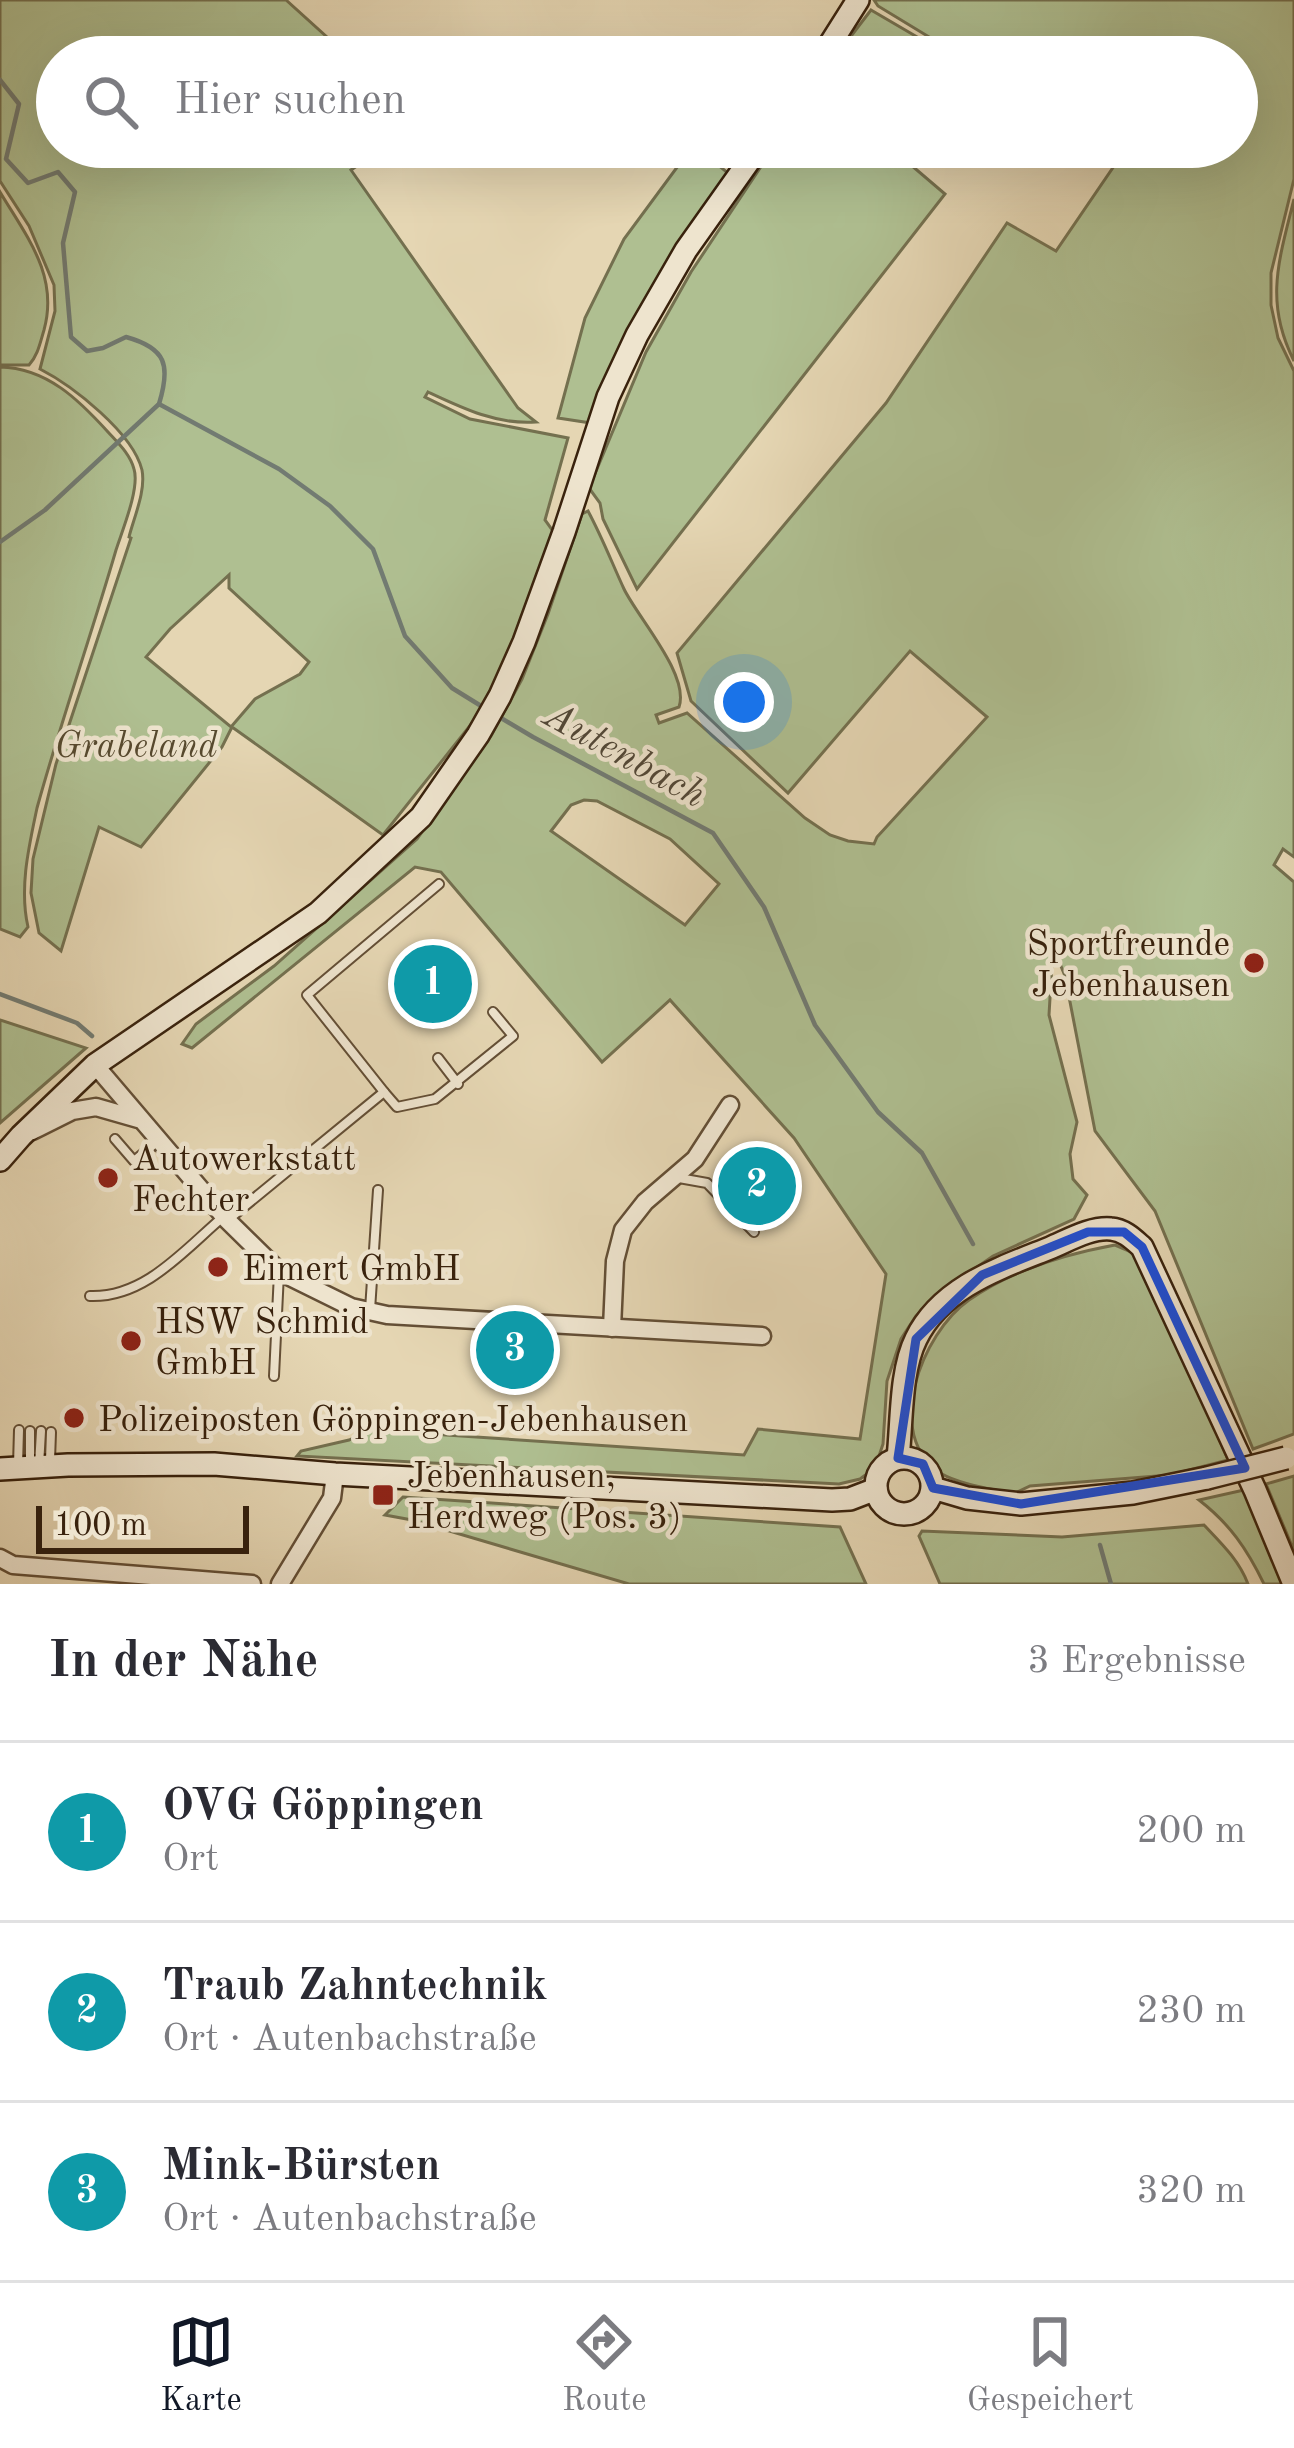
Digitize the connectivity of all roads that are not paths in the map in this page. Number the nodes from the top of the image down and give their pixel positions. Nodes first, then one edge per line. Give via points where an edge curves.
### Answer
1 (858, 0) edge
2 (835, 36) edge
3 (744, 168) edge
4 (439, 884) dead end
5 (493, 1012) dead end
6 (438, 1058) dead end
7 (94, 1065) junction
8 (458, 1084) junction
9 (384, 1091) junction
10 (730, 1105) dead end
11 (141, 1120) junction
12 (21, 1136) junction
13 (115, 1138) dead end
14 (159, 1140) junction
15 (0, 1160) edge
16 (671, 1178) junction
17 (378, 1190) dead end
18 (226, 1218) junction
19 (754, 1232) dead end
20 (280, 1272) junction
21 (91, 1297) dead end
22 (370, 1312) junction
23 (612, 1328) junction
24 (762, 1336) dead end
25 (274, 1376) dead end
26 (898, 1457) junction
27 (1290, 1457) edge
28 (28, 1468) edge
29 (335, 1474) junction
30 (933, 1488) junction
31 (876, 1489) junction
32 (4, 1566) edge
33 (37, 1576) edge
34 (252, 1584) edge
35 (280, 1584) edge
36 (1294, 1584) edge

1 - 2 street
3 - 7 street via 637,334 500,696 422,817 318,913
4 - 9 lane via 307,995
5 - 8 lane via 513,1036
6 - 8 lane
7 - 11 street
7 - 12 street
8 - 9 lane via 397,1107
9 - 18 lane
10 - 16 street
11 - 12 street via 96,1107
11 - 14 street
12 - 15 street
13 - 14 lane via 134,1161
14 - 18 street
16 - 19 lane via 706,1183
16 - 23 street via 623,1230
17 - 22 lane
18 - 20 street
18 - 21 lane via 140,1286
20 - 22 street
20 - 25 lane
22 - 23 street
23 - 24 street
26 - 30 street via 923,1464
26 - 31 street via 884,1466
26 - 36 street via 916,1340 940,1306 982,1276 1088,1232 1124,1232 1142,1247
27 - 30 street, bridge via 1133,1492 1021,1504
28 - 28 lane via 35,1431
28 - 29 street via 214,1464
29 - 31 street via 832,1500
29 - 35 street via 332,1498
30 - 31 street via 927,1503 905,1514 889,1510
32 - 33 street
33 - 34 street

